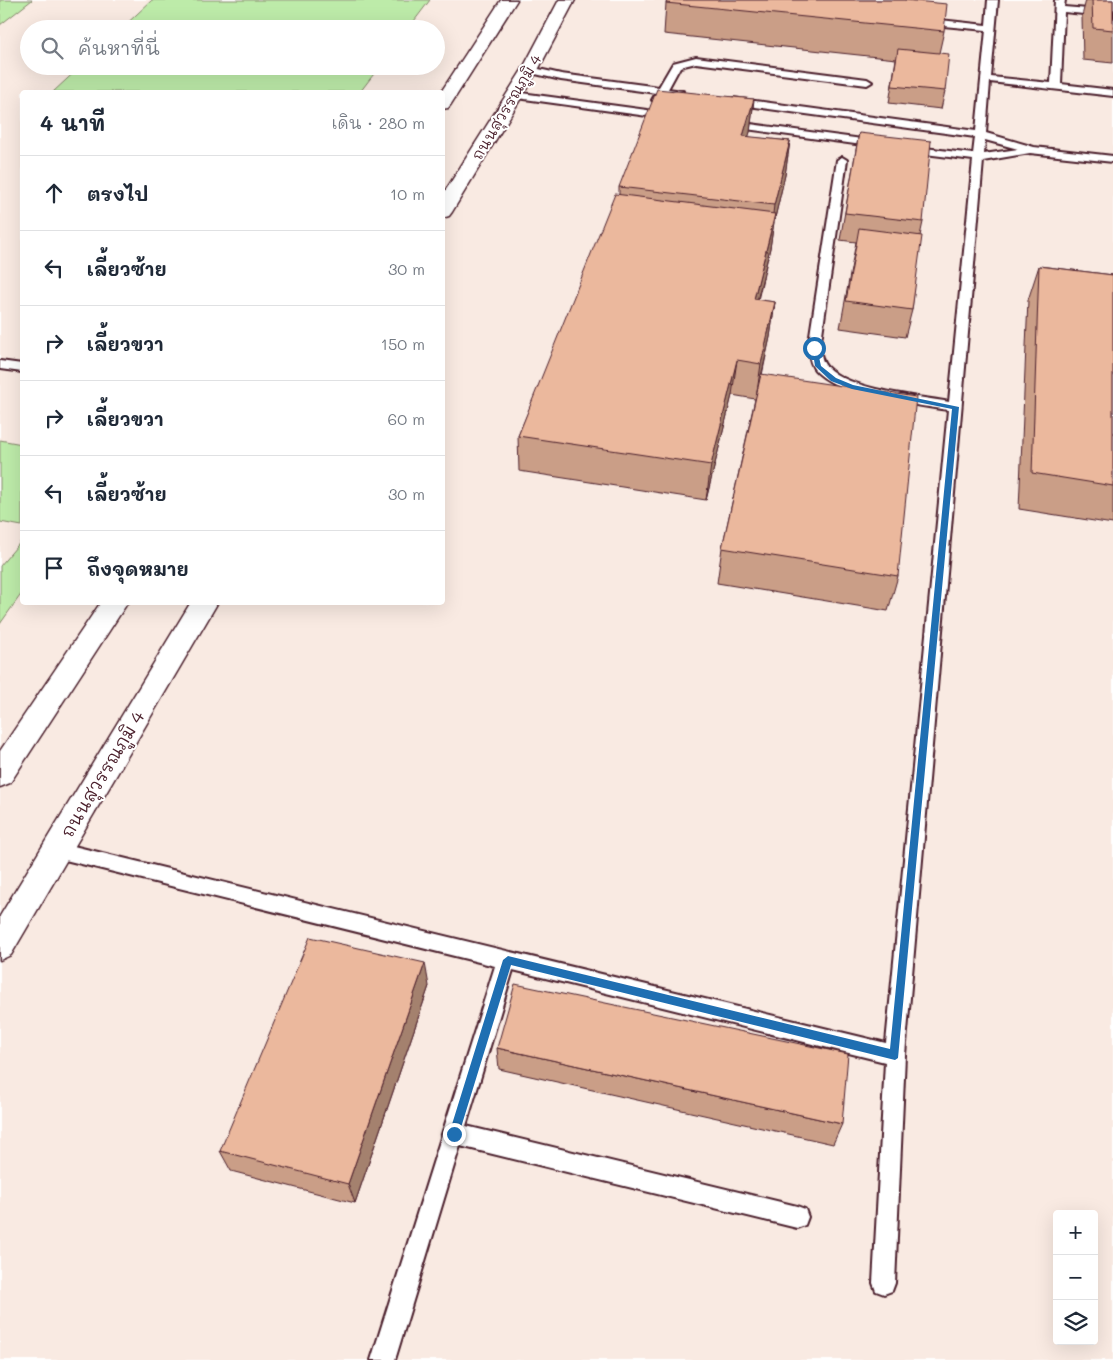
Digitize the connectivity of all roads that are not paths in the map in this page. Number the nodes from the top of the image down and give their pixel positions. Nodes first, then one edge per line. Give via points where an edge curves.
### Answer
1 (509, 0) edge
2 (568, 0) edge
3 (993, 0) edge
4 (1060, 4) edge
5 (1113, 14) edge
6 (909, 20) edge
7 (991, 28) junction
8 (530, 70) junction
9 (986, 79) junction
10 (867, 82) dead end
11 (1056, 87) junction
12 (662, 91) junction
13 (1113, 93) edge
14 (514, 95) junction
15 (691, 95) edge
16 (445, 99) edge
17 (720, 99) edge
18 (650, 113) junction
19 (678, 117) edge
20 (715, 122) edge
21 (981, 135) junction
22 (1033, 150) junction
23 (979, 158) junction
24 (1113, 159) edge
25 (842, 160) dead end
26 (445, 207) edge
27 (0, 365) edge
28 (20, 368) edge
29 (955, 407) junction
30 (112, 605) edge
31 (203, 605) edge
32 (0, 775) edge
33 (57, 850) junction
34 (0, 945) edge
35 (508, 960) junction
36 (895, 1055) junction
37 (454, 1134) junction
38 (797, 1218) dead end
39 (884, 1283) dead end
40 (383, 1360) edge

1 - 16 street
2 - 8 street, ถนนสุวรรณภูมิ 4
3 - 7 lane
4 - 5 lane
4 - 11 lane
6 - 7 lane via 929,18
7 - 9 lane
8 - 12 lane
8 - 14 street, ถนนสุวรรณภูมิ 4
9 - 11 lane
9 - 21 lane
10 - 12 lane via 696,60 676,65
11 - 13 lane
12 - 15 lane
12 - 18 lane
14 - 18 lane
14 - 26 street, ถนนสุวรรณภูมิ 4
17 - 21 lane
18 - 19 lane
20 - 23 lane
21 - 22 lane
21 - 23 lane
22 - 23 lane
22 - 24 lane
23 - 29 lane
25 - 29 lane via 814,348 818,366 834,380 852,387
27 - 28 lane
29 - 36 lane
30 - 32 street
31 - 33 street, ถนนสุวรรณภูมิ 4
33 - 34 street, ถนนสุวรรณภูมิ 4
33 - 35 lane
35 - 36 lane
35 - 37 lane
36 - 39 lane
37 - 38 lane
37 - 40 lane

